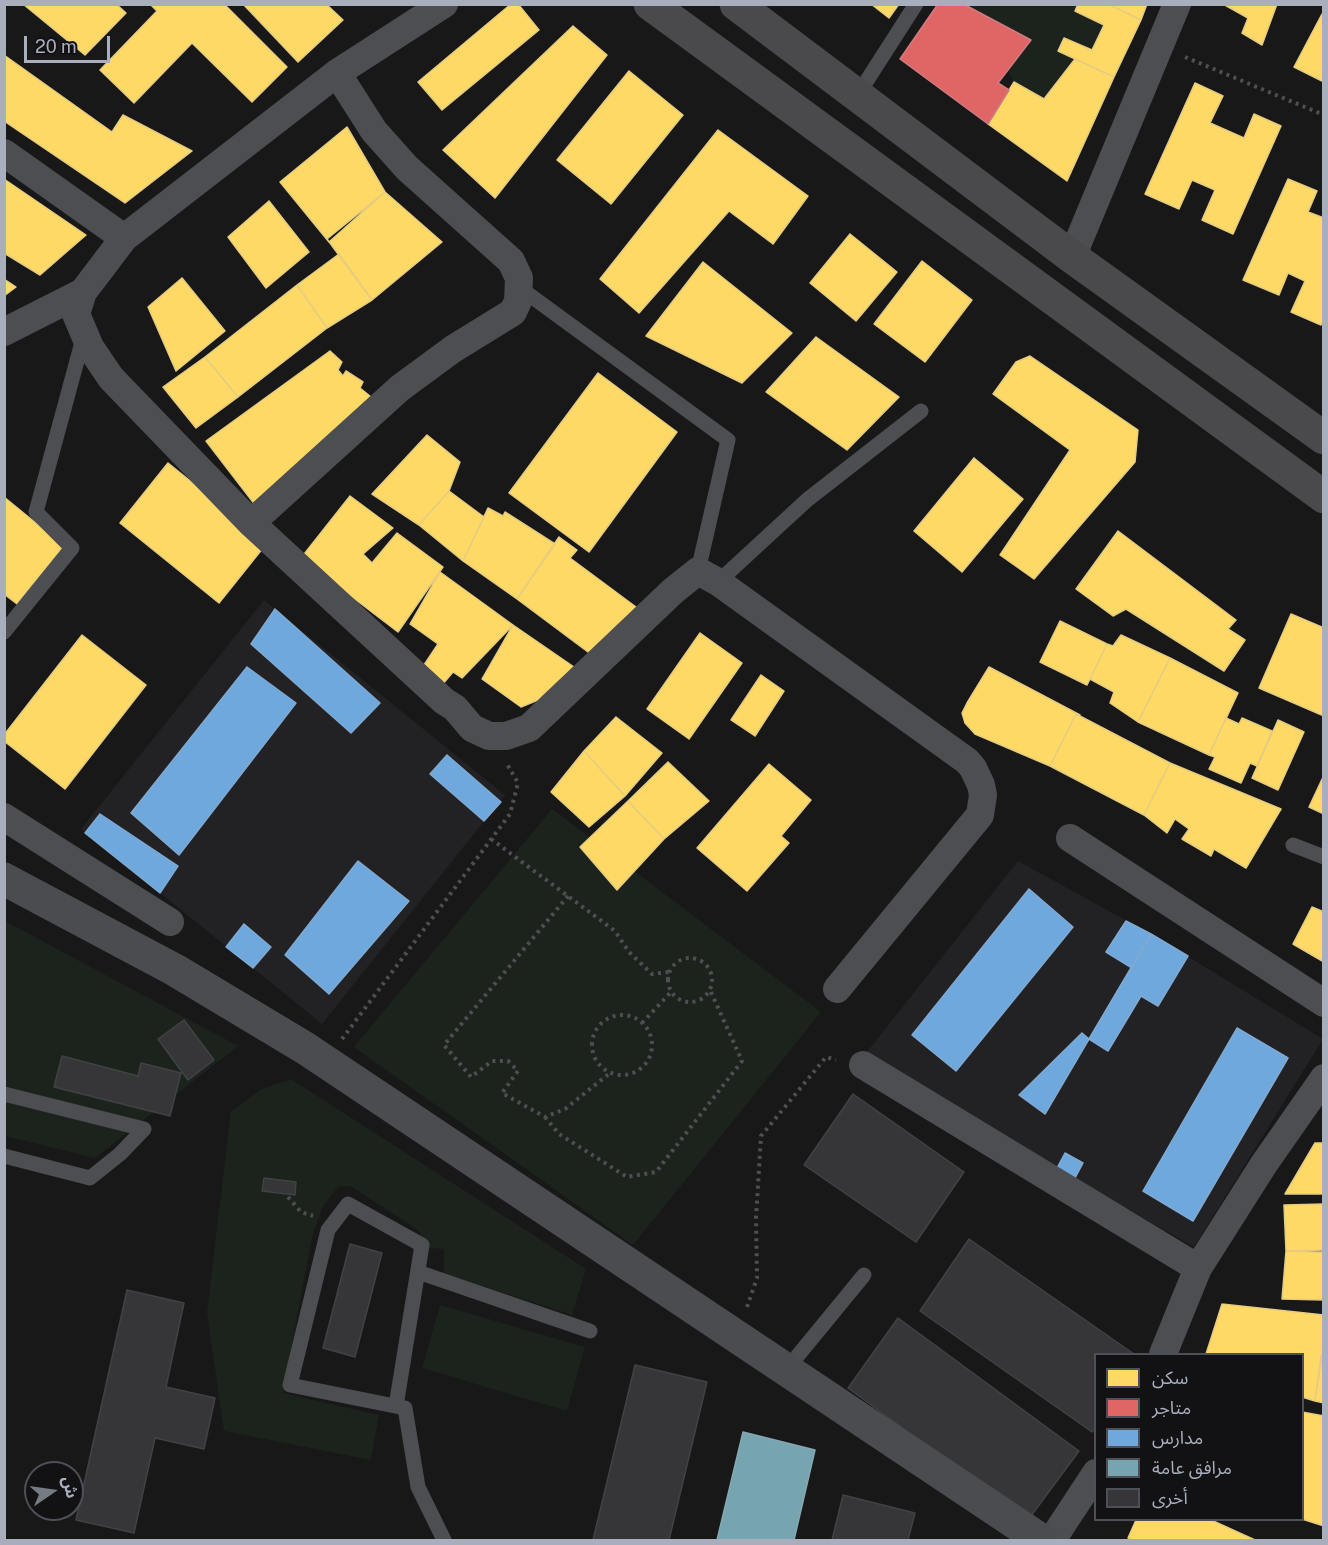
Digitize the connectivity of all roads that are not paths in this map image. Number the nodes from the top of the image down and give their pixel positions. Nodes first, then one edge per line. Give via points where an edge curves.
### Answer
1 (444, 4) edge
2 (650, 4) edge
3 (736, 4) edge
4 (916, 4) edge
5 (1177, 4) edge
6 (337, 73) junction
7 (857, 96) junction
8 (4, 153) edge
9 (124, 238) junction
10 (1072, 257) junction
11 (520, 288) junction
12 (83, 292) junction
13 (4, 332) edge
14 (84, 334) junction
15 (921, 411) dead end
16 (1323, 438) edge
17 (1323, 497) edge
18 (251, 523) junction
19 (708, 576) junction
20 (4, 632) edge
21 (4, 818) edge
22 (1070, 838) dead end
23 (1293, 845) dead end
24 (1323, 857) edge
25 (4, 879) edge
26 (170, 922) dead end
27 (837, 988) dead end
28 (1323, 1003) edge
29 (863, 1065) road end
30 (1323, 1078) edge
31 (4, 1094) edge
32 (4, 1155) edge
33 (1198, 1268) junction
34 (418, 1272) junction
35 (864, 1275) dead end
36 (590, 1331) dead end
37 (1163, 1353) edge
38 (786, 1370) junction
39 (396, 1406) junction
40 (1094, 1475) edge
41 (444, 1540) edge
42 (1041, 1540) edge
43 (1052, 1540) edge

1 - 6 street
2 - 17 main road
3 - 7 main road
4 - 7 lane
5 - 10 street
6 - 9 street
6 - 11 street via 374,131 407,168 510,261
7 - 10 main road
8 - 9 street
9 - 12 street
10 - 16 main road
11 - 18 street via 513,312 400,388
11 - 19 lane via 728,440
12 - 13 street
12 - 14 street via 76,314
14 - 18 street via 111,378
14 - 20 lane via 36,512 72,548
15 - 19 lane
18 - 19 street via 455,708 472,728 489,736 506,736 529,728 673,591
19 - 27 street via 967,761 981,785 980,815
21 - 26 street
22 - 28 street
23 - 24 lane
25 - 38 main road via 219,995
29 - 33 street
30 - 33 street
31 - 32 lane via 144,1128 90,1178
33 - 37 street
34 - 36 lane
34 - 39 lane
34 - 39 lane via 422,1245 348,1204 328,1230 290,1385
35 - 38 lane
38 - 42 main road
39 - 41 lane via 405,1408 418,1487
40 - 43 street

